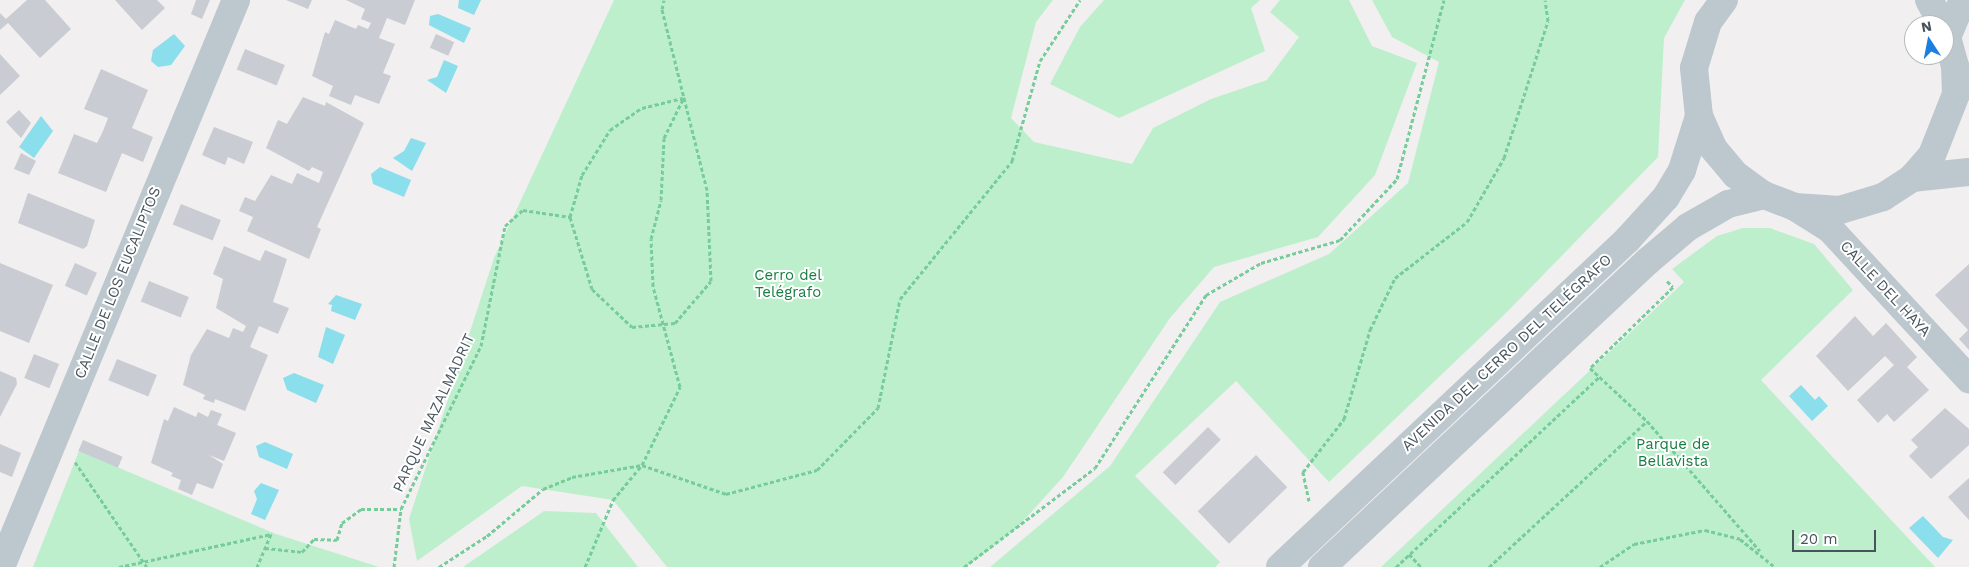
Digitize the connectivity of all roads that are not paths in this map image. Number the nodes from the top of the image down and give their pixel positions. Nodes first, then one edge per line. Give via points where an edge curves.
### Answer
1 (236, 0) edge
2 (1724, 0) edge
3 (1929, 0) edge
4 (1963, 0) edge
5 (1937, 15) edge
6 (1954, 15) edge
7 (1953, 65) edge
8 (1963, 106) edge
9 (1699, 116) junction
10 (1969, 172) edge
11 (1912, 178) junction
12 (1764, 195) junction
13 (1794, 207) junction
14 (1969, 379) edge
15 (1, 567) edge
16 (1280, 567) edge
17 (1322, 567) edge

1 - 15 street, CALLE DE LOS EUCALIPTOS
2 - 9 street via 1708,22 1694,68
3 - 5 street
4 - 6 street
7 - 8 street
8 - 11 street via 1932,155
9 - 12 street via 1713,148 1736,175
9 - 16 street, AVENIDA DEL CERRO DEL TELÉGRAFO via 1682,170 1666,197 1627,240
10 - 11 street
11 - 13 street via 1883,198 1840,210
12 - 13 street
12 - 17 street, AVENIDA DEL CERRO DEL TELÉGRAFO via 1728,204 1688,227
13 - 14 street, CALLE DEL HAYA via 1830,229

